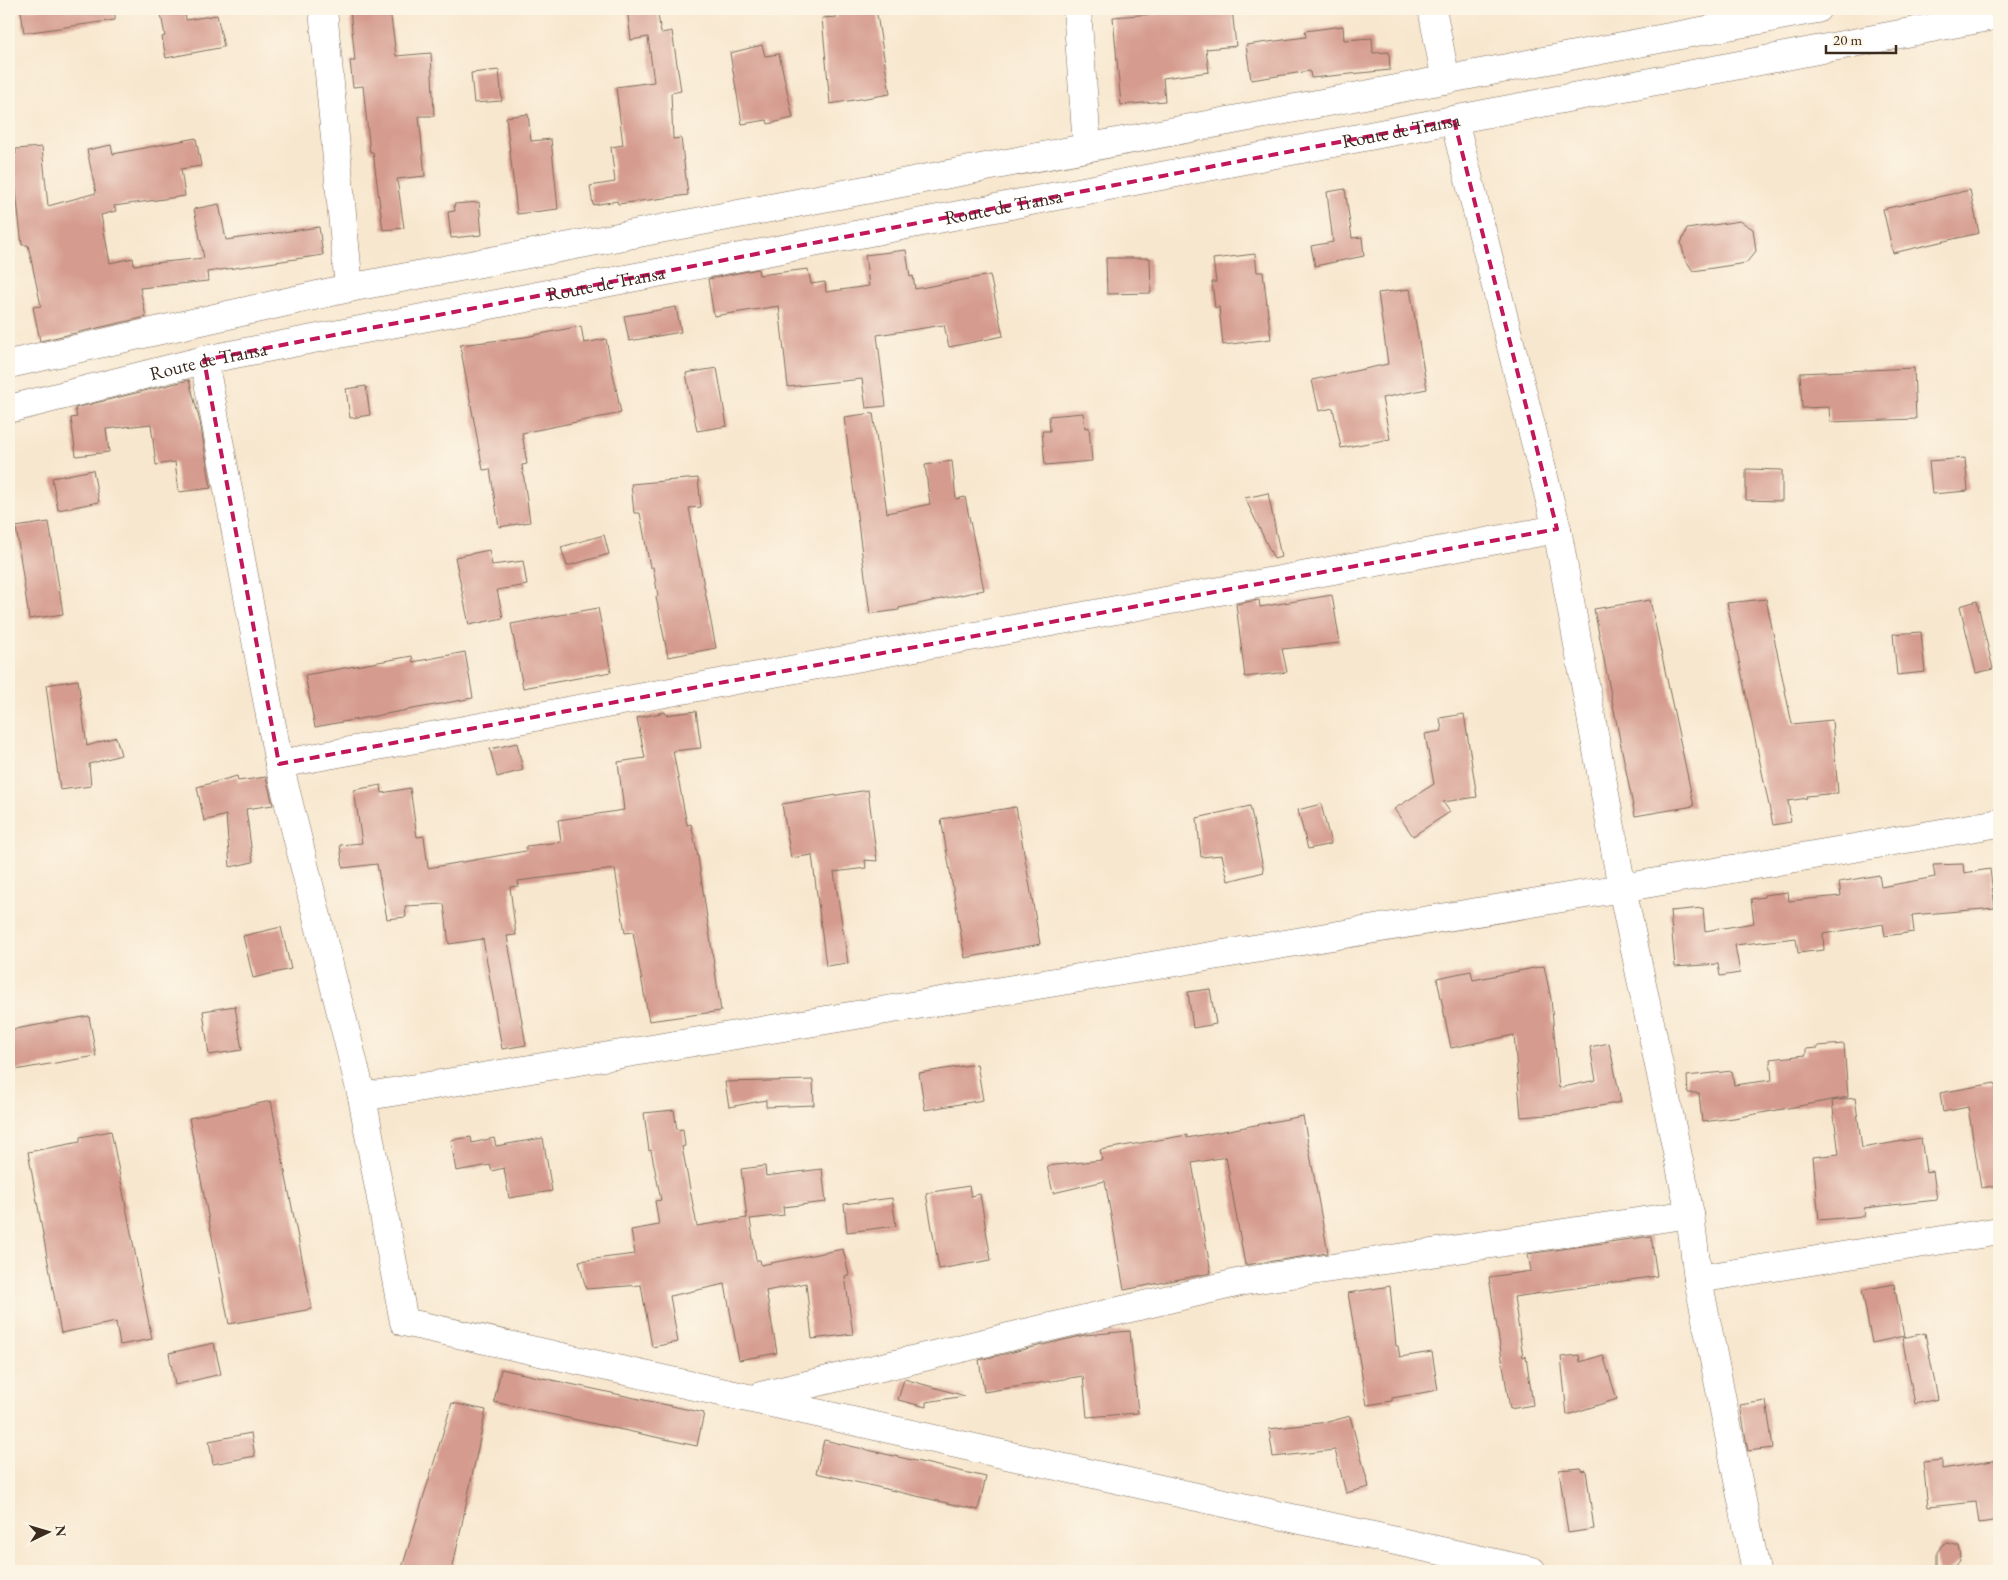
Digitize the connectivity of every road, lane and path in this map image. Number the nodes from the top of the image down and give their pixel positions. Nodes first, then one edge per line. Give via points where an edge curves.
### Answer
1 (323, 9) edge
2 (1077, 9) edge
3 (1432, 9) edge
4 (1817, 9) edge
5 (1999, 16) edge
6 (1552, 59) junction
7 (1446, 80) junction
8 (1560, 99) junction
9 (1454, 120) junction
10 (1087, 146) junction
11 (350, 288) junction
12 (204, 360) junction
13 (9, 364) edge
14 (9, 408) edge
15 (1557, 529) junction
16 (279, 764) junction
17 (1999, 823) edge
18 (1622, 888) junction
19 (362, 1097) junction
20 (1690, 1214) junction
21 (1999, 1231) edge
22 (1698, 1279) junction
23 (754, 1398) junction
24 (1532, 1571) edge
25 (1756, 1571) edge

1 - 11 street
2 - 10 street
3 - 7 street
4 - 6 street
5 - 8 street, Route de Transa
6 - 7 street
6 - 8 street
7 - 10 street
8 - 9 street, Route de Transa
9 - 12 street, Route de Transa
9 - 15 street
10 - 11 street
11 - 13 street
12 - 14 street, Route de Transa
12 - 16 street
15 - 16 street
15 - 18 street
16 - 19 street
17 - 18 street
18 - 19 street
18 - 20 street
19 - 23 street via 404,1322
20 - 22 street
20 - 23 street via 1245,1281
21 - 22 street
22 - 25 street
23 - 24 street

